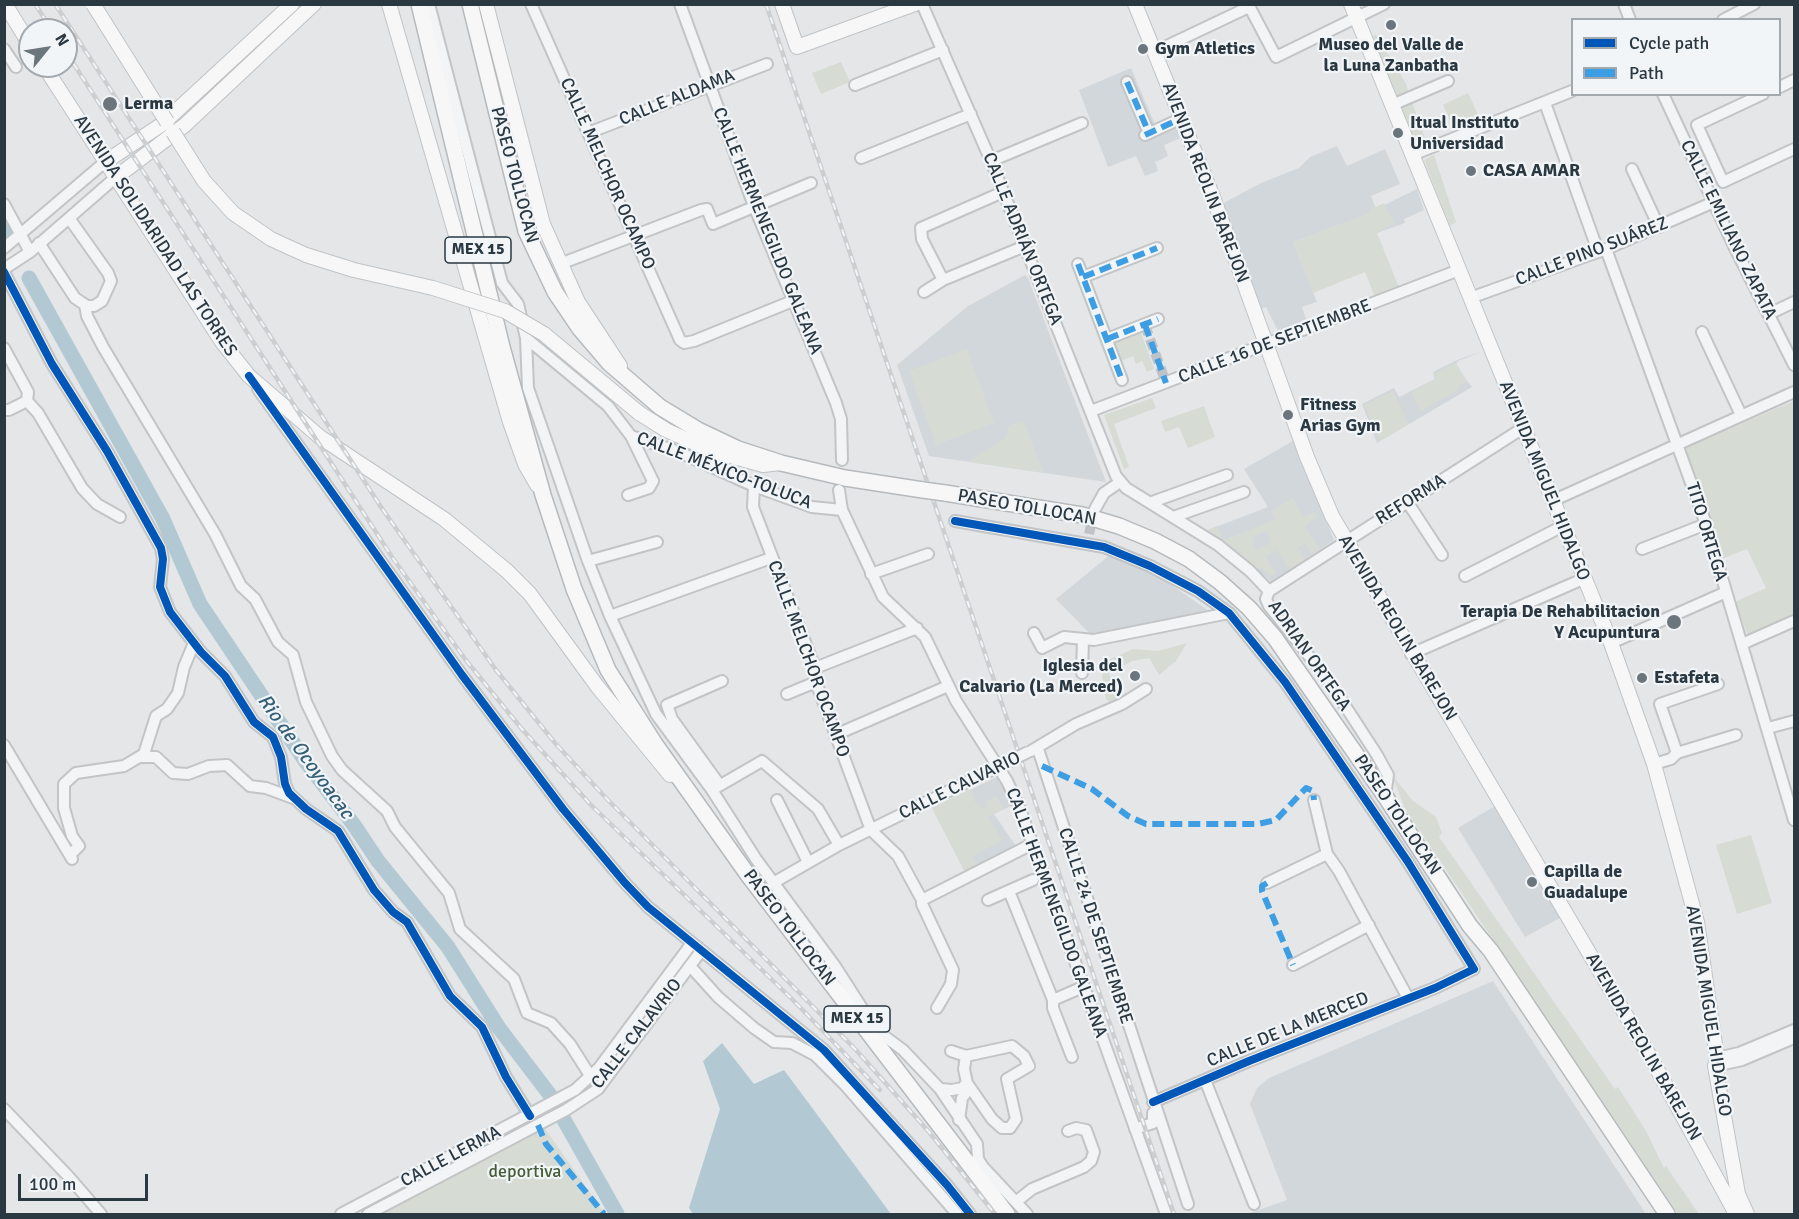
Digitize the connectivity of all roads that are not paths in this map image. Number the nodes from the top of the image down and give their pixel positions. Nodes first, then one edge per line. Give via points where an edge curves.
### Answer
1 (4, 4) edge
2 (93, 4) edge
3 (292, 4) edge
4 (314, 4) edge
5 (390, 4) edge
6 (419, 4) edge
7 (429, 4) edge
8 (470, 4) edge
9 (486, 4) edge
10 (531, 4) edge
11 (680, 4) edge
12 (782, 4) edge
13 (915, 4) edge
14 (922, 4) edge
15 (1135, 4) edge
16 (1351, 4) edge
17 (1384, 4) edge
18 (1754, 4) edge
19 (1248, 6) edge
20 (1358, 17) junction
21 (1728, 18) edge
22 (18, 26) edge
23 (4, 49) edge
24 (943, 50) junction
25 (1154, 52) junction
26 (767, 64) dead end
27 (16, 67) dead end
28 (52, 78) edge
29 (1448, 81) dead end
30 (1127, 82) dead end
31 (855, 85) dead end
32 (708, 86) junction
33 (1571, 91) edge
34 (1664, 96) edge
35 (1759, 96) edge
36 (1545, 103) junction
37 (1392, 105) junction
38 (971, 114) junction
39 (1180, 119) junction
40 (1082, 123) dead end
41 (588, 133) junction
42 (1794, 148) edge
43 (1709, 153) junction
44 (1412, 155) junction
45 (861, 158) dead end
46 (991, 161) junction
47 (1694, 161) junction
48 (105, 162) junction
49 (1632, 169) dead end
50 (115, 178) junction
51 (811, 183) dead end
52 (1003, 192) junction
53 (1714, 202) junction
54 (4, 204) edge
55 (754, 206) junction
56 (69, 218) junction
57 (1659, 227) junction
58 (633, 234) junction
59 (21, 237) junction
60 (39, 243) junction
61 (1025, 246) junction
62 (4, 248) edge
63 (1157, 248) dead end
64 (1602, 250) junction
65 (30, 252) junction
66 (560, 264) junction
67 (1078, 264) dead end
68 (4, 270) edge
69 (1459, 270) junction
70 (1083, 277) junction
71 (943, 280) junction
72 (924, 292) dead end
73 (1470, 298) junction
74 (795, 300) junction
75 (1794, 302) edge
76 (85, 305) junction
77 (1769, 314) junction
78 (1158, 319) dead end
79 (1702, 332) dead end
80 (526, 338) junction
81 (1107, 339) junction
82 (1267, 345) junction
83 (4, 348) edge
84 (1794, 365) edge
85 (249, 376) junction
86 (1122, 380) dead end
87 (1794, 392) edge
88 (642, 393) junction
89 (27, 401) junction
90 (4, 410) edge
91 (1091, 411) junction
92 (1741, 415) junction
93 (1523, 428) junction
94 (631, 436) junction
95 (1678, 444) junction
96 (842, 460) dead end
97 (781, 463) junction
98 (1227, 475) dead end
99 (1118, 479) junction
100 (754, 486) junction
101 (839, 490) dead end
102 (1244, 492) dead end
103 (543, 495) junction
104 (628, 495) dead end
105 (1552, 501) junction
106 (1152, 502) junction
107 (1408, 503) junction
108 (1095, 509) tunnel mouth
109 (842, 510) junction
110 (1176, 516) junction
111 (120, 517) dead end
112 (955, 521) dead end
113 (1706, 524) junction
114 (1563, 526) junction
115 (657, 542) dead end
116 (1346, 542) junction
117 (1642, 549) dead end
118 (928, 554) dead end
119 (1442, 555) dead end
120 (771, 558) junction
121 (588, 561) junction
122 (871, 574) junction
123 (1465, 576) dead end
124 (1583, 579) junction
125 (1269, 591) junction
126 (1724, 593) junction
127 (1229, 613) junction
128 (610, 616) junction
129 (1794, 621) edge
130 (917, 628) junction
131 (1034, 633) dead end
132 (1083, 639) junction
133 (194, 643) junction
134 (1611, 643) junction
135 (1742, 644) junction
136 (1411, 654) junction
137 (815, 668) junction
138 (1082, 673) dead end
139 (722, 681) dead end
140 (816, 682) junction
141 (1718, 684) dead end
142 (948, 686) junction
143 (1146, 689) dead end
144 (787, 694) dead end
145 (1792, 725) edge
146 (1768, 728) junction
147 (835, 735) junction
148 (1736, 735) dead end
149 (4, 745) edge
150 (1033, 751) junction
151 (1677, 753) junction
152 (141, 757) junction
153 (1654, 764) junction
154 (997, 767) junction
155 (715, 787) junction
156 (1385, 796) junction
157 (293, 798) junction
158 (1314, 800) dead end
159 (777, 801) dead end
160 (711, 820) junction
161 (1794, 820) edge
162 (871, 830) junction
163 (1032, 844) junction
164 (839, 845) junction
165 (1327, 854) junction
166 (808, 862) junction
167 (1033, 880) dead end
168 (773, 883) junction
169 (1267, 883) dead end
170 (1009, 891) junction
171 (922, 900) junction
172 (988, 900) dead end
173 (1369, 925) junction
174 (692, 943) junction
175 (701, 951) junction
176 (1293, 964) dead end
177 (690, 966) junction
178 (1083, 987) junction
179 (1408, 998) junction
180 (1053, 1000) junction
181 (937, 1008) dead end
182 (1794, 1030) edge
183 (1794, 1038) edge
184 (951, 1051) dead end
185 (966, 1056) junction
186 (1072, 1057) dead end
187 (1740, 1057) junction
188 (1716, 1062) junction
189 (591, 1077) junction
190 (1205, 1080) junction
191 (968, 1085) junction
192 (940, 1089) junction
193 (559, 1100) joint
194 (1153, 1102) junction
195 (4, 1109) edge
196 (566, 1110) joint
197 (530, 1116) junction
198 (15, 1119) junction
199 (959, 1120) junction
200 (4, 1126) edge
201 (1135, 1129) junction
202 (1068, 1131) dead end
203 (397, 1186) junction
204 (1734, 1196) junction
205 (403, 1197) junction
206 (1017, 1201) junction
207 (1188, 1204) dead end
208 (1254, 1204) dead end
209 (101, 1215) edge
210 (341, 1215) edge
211 (368, 1215) edge
212 (957, 1215) edge
213 (970, 1215) edge
214 (1006, 1215) edge
215 (1027, 1215) edge
216 (1167, 1215) edge
217 (1667, 1215) edge
218 (1736, 1215) edge
219 (1747, 1215) edge

1 - 22 main road
2 - 97 main road, bridge via 204,181 233,213 271,239 354,270 433,288 505,311 544,334 639,413 666,430 712,451 763,465
3 - 48 main road via 161,125
4 - 50 main road via 185,125
5 - 103 main road via 490,358 525,464
6 - 103 highway, PASEO TOLLOCAN / MEX 15 via 502,347
7 - 80 street via 502,283 518,304
8 - 88 highway, PASEO TOLLOCAN / MEX 15 via 519,210 535,252 579,329
9 - 66 main road via 536,205
10 - 41 street, CALLE MELCHOR OCAMPO
11 - 32 street, CALLE HERMENEGILDO GALEANA
12 - 13 main road via 797,47
14 - 24 street, CALLE ADRIÁN ORTEGA
15 - 25 main road, AVENIDA REOLIN BAREJON
16 - 20 main road, AVENIDA MIGUEL HIDALGO
17 - 20 street
18 - 21 street
19 - 20 street via 1278,57
19 - 25 street
20 - 37 main road, AVENIDA MIGUEL HIDALGO
23 - 27 street
24 - 31 street
24 - 38 street, CALLE ADRIÁN ORTEGA
25 - 39 main road, AVENIDA REOLIN BAREJON
26 - 32 street, CALLE ALDAMA
28 - 48 main road, AVENIDA SOLIDARIDAD LAS TORRES
29 - 37 street
30 - 39 street via 1146,134
32 - 41 street, CALLE ALDAMA
32 - 55 street, CALLE HERMENEGILDO GALEANA
33 - 36 street
34 - 47 street, CALLE EMILIANO ZAPATA
35 - 43 street via 1697,125
36 - 44 street
36 - 64 street, TITO ORTEGA
37 - 44 main road, AVENIDA MIGUEL HIDALGO
38 - 45 street
38 - 46 street, CALLE ADRIÁN ORTEGA
39 - 82 main road, AVENIDA REOLIN BAREJON via 1213,196
40 - 46 street
41 - 58 street, CALLE MELCHOR OCAMPO
42 - 43 street via 1723,182
43 - 47 street
44 - 69 main road, AVENIDA MIGUEL HIDALGO
46 - 52 street, CALLE ADRIÁN ORTEGA
47 - 53 street, CALLE EMILIANO ZAPATA
48 - 50 main road, AVENIDA SOLIDARIDAD LAS TORRES
48 - 59 street
49 - 57 street
50 - 56 street
50 - 85 main road, AVENIDA SOLIDARIDAD LAS TORRES via 222,342
51 - 55 street
52 - 61 street, CALLE ADRIÁN ORTEGA
52 - 71 street via 921,228 922,239
53 - 57 street, CALLE PINO SUÁREZ
53 - 77 street, CALLE EMILIANO ZAPATA
54 - 59 street
55 - 58 street via 713,224 707,209
55 - 74 street, CALLE HERMENEGILDO GALEANA
56 - 60 street
56 - 76 street via 111,281 102,300 94,306
57 - 64 street, CALLE PINO SUÁREZ
58 - 66 street
58 - 74 street, CALLE MELCHOR OCAMPO via 684,343
59 - 62 street
59 - 65 street
60 - 65 street
60 - 76 street via 75,298
61 - 71 street
61 - 91 street, CALLE ADRIÁN ORTEGA
63 - 70 street
64 - 73 street, CALLE PINO SUÁREZ
64 - 95 street, TITO ORTEGA
65 - 68 street
66 - 88 main road via 589,321
67 - 70 street
68 - 133 street via 52,364 107,451 160,548 160,587 170,612
69 - 73 main road, AVENIDA MIGUEL HIDALGO
69 - 82 street, CALLE 16 DE SEPTIEMBRE
70 - 81 street
71 - 72 street
73 - 93 main road, AVENIDA MIGUEL HIDALGO
74 - 96 street, CALLE HERMENEGILDO GALEANA via 841,419
75 - 77 street
76 - 189 street via 107,355 215,534 241,586 255,599 278,642 293,655 306,702 332,756 387,811 395,827 449,893 460,929 514,979 527,1013 551,1023
77 - 84 street, CALLE EMILIANO ZAPATA
78 - 81 street
79 - 92 street
80 - 94 street, CALLE MÉXICO-TOLUCA via 608,406
80 - 121 street via 528,388
81 - 86 street
82 - 91 street, CALLE 16 DE SEPTIEMBRE
82 - 116 main road, AVENIDA REOLIN BAREJON via 1307,457
83 - 89 street via 28,392
85 - 160 main road, AVENIDA SOLIDARIDAD LAS TORRES via 320,437 444,519 507,571 530,594 651,754
85 - 174 street via 462,675 563,809 648,907
87 - 92 street
88 - 97 highway, PASEO TOLLOCAN / MEX 15 via 698,430
89 - 90 street
89 - 111 street via 82,488 97,504
91 - 99 street, CALLE ADRIÁN ORTEGA
92 - 95 street
93 - 105 main road, AVENIDA MIGUEL HIDALGO
93 - 107 street, REFORMA
94 - 100 street, CALLE MÉXICO-TOLUCA via 679,452
94 - 104 street via 653,480 651,485
95 - 105 street
95 - 113 street, TITO ORTEGA
97 - 156 highway, PASEO TOLLOCAN / MEX 15, bridge via 845,478 1101,520 1155,541 1204,570 1262,622
98 - 106 street
99 - 106 street, ADRIAN ORTEGA
99 - 108 street
100 - 109 street, CALLE MÉXICO-TOLUCA via 812,507
100 - 120 street, CALLE MELCHOR OCAMPO via 753,507
101 - 109 street, CALLE HERMENEGILDO GALEANA
102 - 110 street
103 - 160 highway, PASEO TOLLOCAN / MEX 15 via 574,589 608,670 655,744
105 - 114 main road, AVENIDA MIGUEL HIDALGO
106 - 110 street, ADRIAN ORTEGA
107 - 116 street, REFORMA
107 - 119 street
109 - 122 street, CALLE HERMENEGILDO GALEANA
110 - 125 street, ADRIAN ORTEGA via 1239,561
112 - 127 street via 1088,539 1198,591
113 - 117 street
113 - 126 street, TITO ORTEGA
114 - 123 street
114 - 124 main road, AVENIDA MIGUEL HIDALGO
115 - 121 street
116 - 125 street, REFORMA
116 - 136 main road, AVENIDA REOLIN BAREJON
118 - 122 street
120 - 128 street
120 - 137 street, CALLE MELCHOR OCAMPO
121 - 128 street
122 - 130 street, CALLE HERMENEGILDO GALEANA via 883,597
124 - 134 main road, AVENIDA MIGUEL HIDALGO
124 - 136 street
125 - 156 street, ADRIAN ORTEGA via 1269,606 1329,681 1377,755 1388,775
126 - 134 street
126 - 135 street, TITO ORTEGA
127 - 132 street
127 - 179 street, CALLE DE LA MERCED via 1270,662 1408,862 1474,969
128 - 155 street via 656,714
129 - 135 street
130 - 137 street
130 - 142 street, CALLE HERMENEGILDO GALEANA via 926,637
131 - 132 street via 1042,648 1064,637
132 - 138 street
133 - 152 street via 178,693 167,709 156,716
133 - 157 street via 225,676 255,722 273,737 285,784
134 - 153 main road, AVENIDA MIGUEL HIDALGO
135 - 146 street, TITO ORTEGA
136 - 204 main road, AVENIDA REOLIN BAREJON
137 - 140 street, CALLE MELCHOR OCAMPO
139 - 155 street via 667,705
140 - 144 street
140 - 147 street, CALLE MELCHOR OCAMPO
141 - 151 street via 1660,704
142 - 147 street
142 - 154 street, CALLE HERMENEGILDO GALEANA
143 - 150 street, CALLE CALVARIO
145 - 146 street
146 - 161 street, TITO ORTEGA
147 - 162 street, CALLE MELCHOR OCAMPO
148 - 151 street
149 - 152 street via 71,857 79,846 64,808 64,783 76,773 124,766
150 - 154 street, CALLE CALVARIO, bridge
150 - 194 street, CALLE 24 DE SEPTIEMBRE
151 - 153 street
152 - 157 street via 156,757 173,773 188,774 209,766 227,765 250,786
153 - 188 main road, AVENIDA MIGUEL HIDALGO via 1698,921
154 - 162 street, CALLE CALVARIO
154 - 163 street, CALLE HERMENEGILDO GALEANA via 1020,809
155 - 164 street via 762,761 818,809
155 - 168 street
156 - 217 highway, PASEO TOLLOCAN / MEX 15
157 - 197 street via 338,831 374,890 407,922 450,996 482,1028
158 - 165 street
159 - 166 street
160 - 214 highway, PASEO TOLLOCAN / MEX 15
162 - 164 street, CALLE CALVARIO
162 - 171 street via 895,852
163 - 171 street
163 - 178 street, CALLE HERMENEGILDO GALEANA
164 - 166 street, CALLE CALVARIO
165 - 169 street
165 - 173 street
166 - 168 street, CALLE CALVARIO
167 - 170 street
168 - 192 street via 835,966 876,1030 903,1050
170 - 172 street
170 - 180 street
171 - 181 street via 953,970 951,984
173 - 176 street
173 - 179 street
174 - 175 street
174 - 189 street, CALLE CALAVRIO
175 - 177 street, CALLE CALAVRIO
175 - 213 street via 824,1050
177 - 196 street, CALLE CALAVRIO via 598,1089
177 - 212 street via 754,1028 774,1042 792,1043 815,1055
178 - 180 street
178 - 201 street, CALLE HERMENEGILDO GALEANA
179 - 190 street, CALLE DE LA MERCED
180 - 186 street
182 - 187 street
183 - 187 street
184 - 185 street
185 - 191 street
185 - 191 street via 1012,1046 1029,1066 1007,1079 1016,1119 1010,1128 1002,1128 992,1119
187 - 188 street
188 - 204 main road, AVENIDA MIGUEL HIDALGO
189 - 193 street, CALLE CALAVRIO
190 - 194 street, CALLE DE LA MERCED
190 - 208 street
191 - 192 street
191 - 199 street
192 - 199 street
193 - 197 street, CALLE LERMA
194 - 201 street via 1153,1123
194 - 207 street, CALLE 24 DE SEPTIEMBRE
195 - 198 street
196 - 205 street, CALLE LERMA
197 - 203 street, CALLE LERMA
198 - 200 street
198 - 209 street
199 - 206 street via 977,1144 978,1160 983,1167
201 - 216 street, CALLE HERMENEGILDO GALEANA
202 - 206 street via 1086,1130 1094,1152 1091,1161 1032,1189
203 - 205 street
203 - 210 street, CALLE LERMA
204 - 218 main road, AVENIDA REOLIN BAREJON
204 - 219 main road, AVENIDA MIGUEL HIDALGO
205 - 211 street, CALLE LERMA
206 - 215 street

